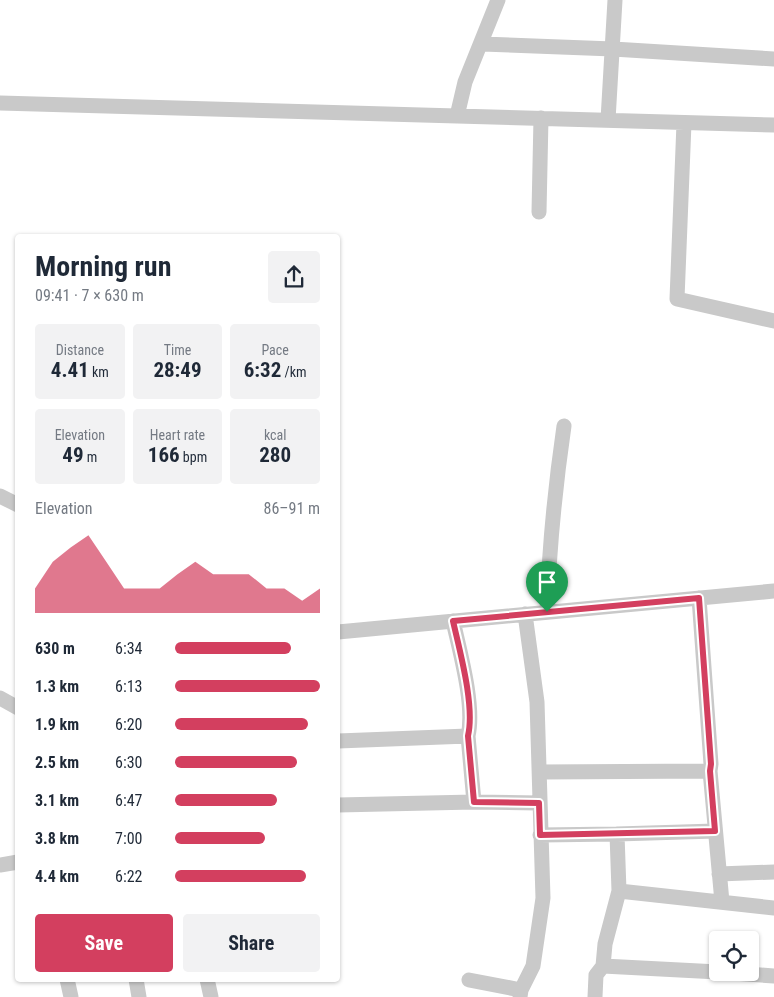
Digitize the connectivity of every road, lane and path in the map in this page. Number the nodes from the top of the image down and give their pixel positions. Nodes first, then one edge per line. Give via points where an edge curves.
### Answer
1 (498, 0) edge
2 (615, 0) edge
3 (482, 44) junction
4 (613, 49) junction
5 (774, 59) edge
6 (0, 103) edge
7 (457, 116) junction
8 (541, 118) junction
9 (608, 120) junction
10 (684, 123) junction
11 (774, 125) edge
12 (539, 212) dead end
13 (774, 321) edge
14 (564, 426) dead end
15 (0, 496) edge
16 (15, 504) edge
17 (774, 591) edge
18 (699, 598) junction
19 (547, 612) junction
20 (525, 614) junction
21 (453, 621) junction
22 (340, 632) edge
23 (0, 698) edge
24 (15, 706) edge
25 (468, 736) junction
26 (340, 741) edge
27 (710, 771) junction
28 (540, 772) junction
29 (474, 802) junction
30 (539, 803) junction
31 (340, 805) edge
32 (715, 831) junction
33 (617, 834) junction
34 (540, 835) junction
35 (15, 862) edge
36 (0, 865) edge
37 (774, 872) edge
38 (719, 874) junction
39 (619, 891) junction
40 (722, 902) junction
41 (774, 908) edge
42 (603, 966) junction
43 (709, 972) edge
44 (759, 975) edge
45 (774, 976) edge
46 (469, 980) dead end
47 (68, 982) edge
48 (136, 982) edge
49 (208, 982) edge
50 (520, 993) edge
51 (71, 997) edge
52 (139, 997) edge
53 (211, 997) edge
54 (595, 997) edge

1 - 3 street
2 - 4 street
3 - 4 street
3 - 7 street via 465,82
4 - 5 street
4 - 9 street
6 - 7 street
7 - 8 street
8 - 9 street
8 - 12 street
9 - 10 street
10 - 11 street
10 - 13 street via 677,299
14 - 19 street via 553,503
15 - 16 street
17 - 18 street
18 - 19 street
18 - 27 street
19 - 20 street
20 - 21 street
20 - 28 street via 537,702
21 - 22 street
21 - 25 street via 465,678 470,726
23 - 24 street
25 - 26 street
25 - 29 street
27 - 28 street
27 - 32 street
28 - 30 street
29 - 30 street
29 - 31 street
30 - 34 street
32 - 33 street
32 - 38 street
33 - 34 street
33 - 39 street
34 - 50 street via 543,898 533,966
35 - 36 street
37 - 38 street
38 - 40 street
39 - 40 street
39 - 42 street via 605,944
40 - 41 street
42 - 43 street
42 - 54 street via 596,975
44 - 45 street
46 - 50 street
47 - 51 street
48 - 52 street
49 - 53 street

